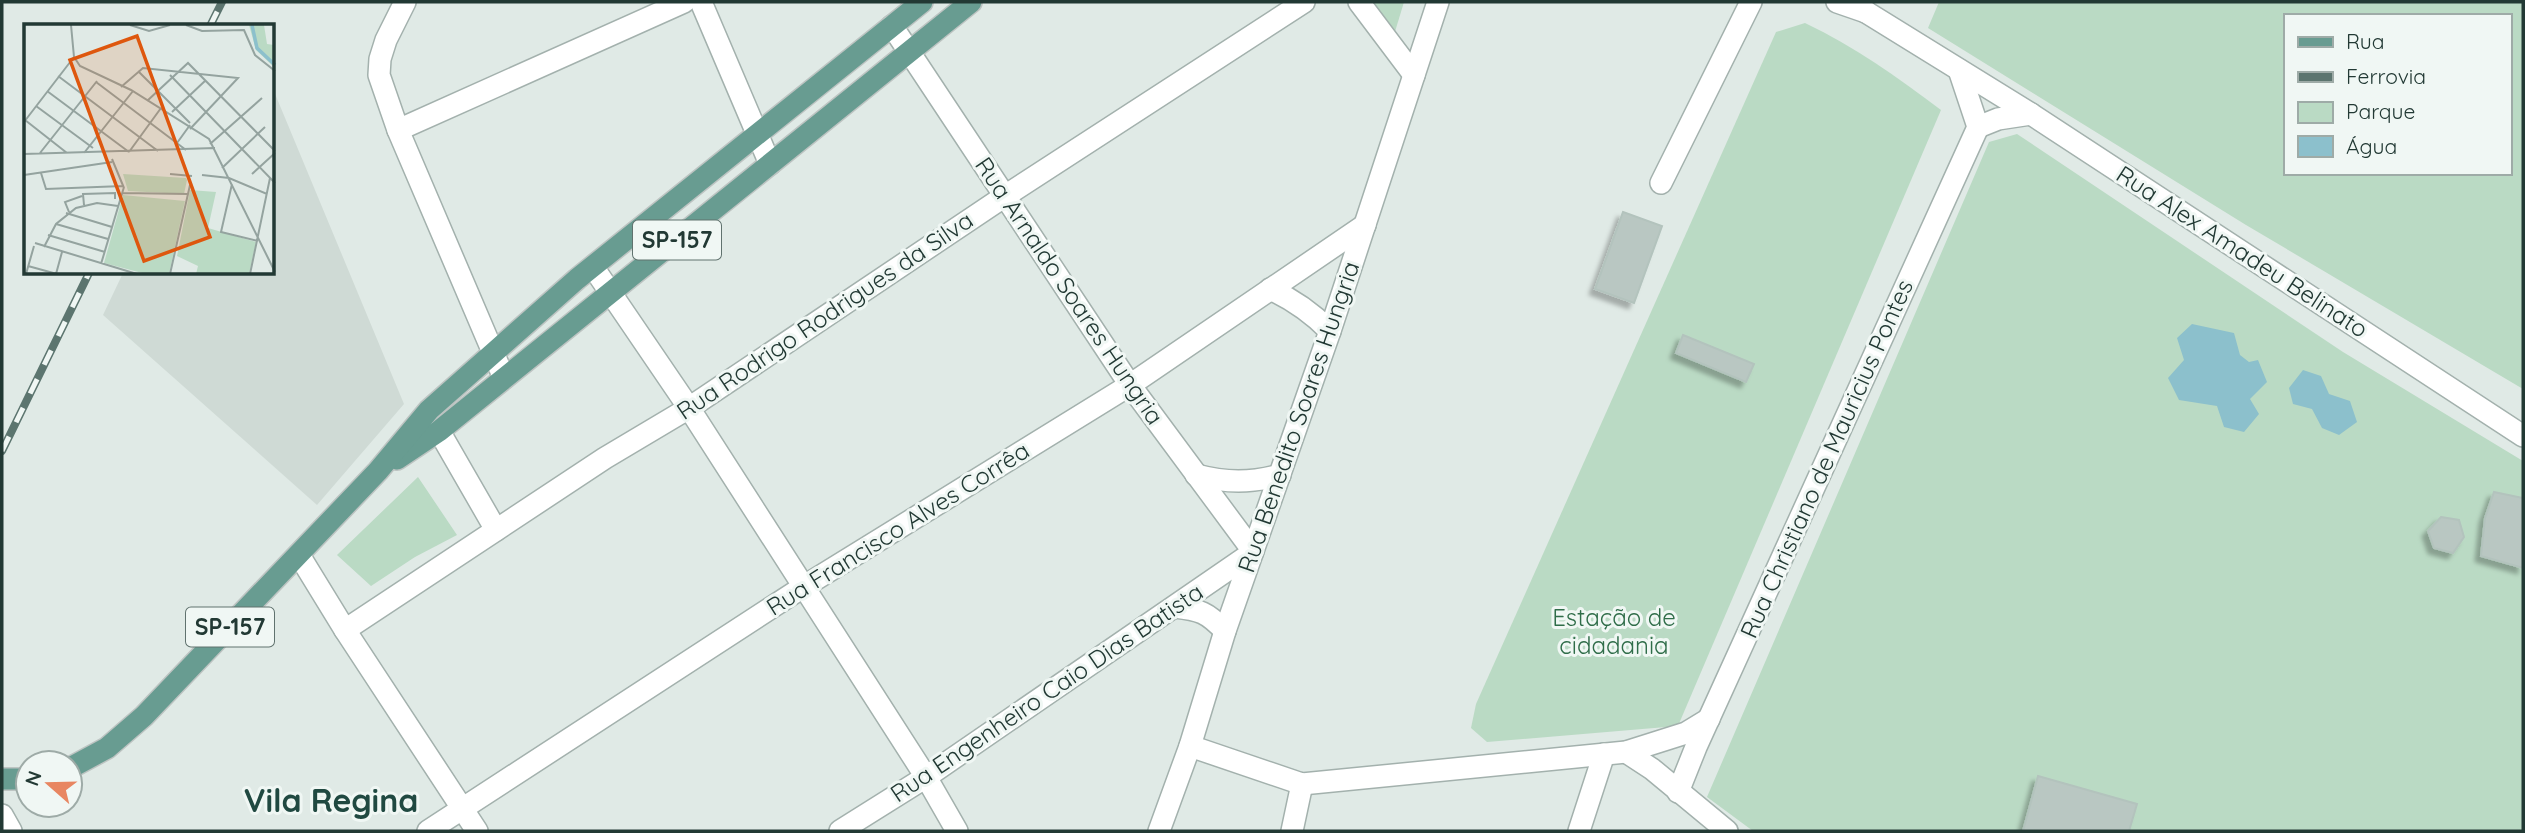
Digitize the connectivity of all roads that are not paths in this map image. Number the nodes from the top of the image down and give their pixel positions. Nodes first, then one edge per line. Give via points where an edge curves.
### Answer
1 (405, 2) edge
2 (684, 2) edge
3 (701, 2) edge
4 (922, 2) edge
5 (971, 2) edge
6 (1304, 2) edge
7 (1359, 2) edge
8 (1438, 2) edge
9 (1751, 2) edge
10 (1837, 2) edge
11 (1861, 7) edge
12 (892, 26) junction
13 (909, 51) junction
14 (1959, 70) junction
15 (1414, 75) junction
16 (2031, 114) junction
17 (1978, 127) junction
18 (398, 130) junction
19 (756, 135) junction
20 (770, 164) junction
21 (1661, 183) dead end
22 (1005, 197) junction
23 (1365, 225) junction
24 (593, 267) junction
25 (1270, 289) junction
26 (612, 292) junction
27 (1329, 331) junction
28 (494, 352) junction
29 (505, 378) junction
30 (1130, 384) junction
31 (689, 408) junction
32 (439, 431) junction
33 (2523, 436) edge
34 (378, 471) junction
35 (1196, 475) junction
36 (1280, 475) junction
37 (496, 530) junction
38 (1253, 552) junction
39 (299, 555) junction
40 (803, 587) junction
41 (1175, 607) junction
42 (345, 630) junction
43 (1226, 631) junction
44 (1709, 719) junction
45 (1190, 746) junction
46 (1626, 752) junction
47 (1604, 754) junction
48 (84, 760) edge
49 (926, 777) junction
50 (1302, 784) junction
51 (1678, 792) junction
52 (463, 809) junction
53 (2, 815) edge
54 (11, 831) edge
55 (428, 831) edge
56 (477, 831) edge
57 (840, 831) edge
58 (957, 831) edge
59 (1159, 831) edge
60 (1292, 831) edge
61 (1579, 831) edge
62 (1727, 831) edge

1 - 18 street via 380,59 379,75
2 - 18 street
3 - 19 street
4 - 12 main road, SP-157
5 - 13 main road, SP-157
6 - 22 street, Rua Rodrigo Rodrigues da Silva
7 - 15 street
8 - 15 street, Rua Benedito Soares Hungria
9 - 21 street
10 - 11 street, Rua Alex Amadeu Belinato
11 - 14 street, Rua Alex Amadeu Belinato
12 - 13 street, Rua Arnaldo Soares Hungria
12 - 19 main road, SP-157
13 - 20 main road, SP-157
13 - 22 street, Rua Arnaldo Soares Hungria
14 - 16 street, Rua Alex Amadeu Belinato
14 - 17 street
15 - 23 street, Rua Benedito Soares Hungria
16 - 17 street
16 - 33 street, Rua Alex Amadeu Belinato
17 - 44 street, Rua Christiano de Mauricius Pontes
18 - 28 street
19 - 20 street
19 - 24 main road, SP-157
20 - 26 main road, SP-157
22 - 30 street, Rua Arnaldo Soares Hungria
22 - 31 street, Rua Rodrigo Rodrigues da Silva
23 - 25 street, Rua Francisco Alves Corrêa
23 - 27 street, Rua Benedito Soares Hungria
24 - 26 street
24 - 28 main road, SP-157
25 - 27 street via 1293,299
25 - 30 street, Rua Francisco Alves Corrêa
26 - 29 main road, SP-157
26 - 31 street
27 - 36 street, Rua Benedito Soares Hungria
28 - 29 street
28 - 34 main road, SP-157 via 429,410
29 - 32 main road, SP-157
30 - 35 street, Rua Arnaldo Soares Hungria
30 - 40 street, Rua Francisco Alves Corrêa
31 - 37 street, Rua Rodrigo Rodrigues da Silva
31 - 40 street
32 - 34 main road, SP-157
32 - 37 street
34 - 39 main road, SP-157
35 - 36 street via 1238,482
35 - 38 street, Rua Arnaldo Soares Hungria
36 - 38 street, Rua Benedito Soares Hungria
37 - 42 street, Rua Rodrigo Rodrigues da Silva
38 - 41 street, Rua Engenheiro Caio Dias Batista
38 - 43 street, Rua Benedito Soares Hungria
39 - 42 street
39 - 48 main road, SP-157 via 144,716 107,748
40 - 49 street
40 - 52 street, Rua Francisco Alves Corrêa
41 - 43 street via 1200,610
41 - 49 street, Rua Engenheiro Caio Dias Batista
42 - 52 street
43 - 45 street, Rua Benedito Soares Hungria
44 - 46 street via 1686,733
44 - 51 street, Rua Christiano de Mauricius Pontes
45 - 50 street
45 - 59 street, Rua Benedito Soares Hungria
46 - 47 street
46 - 51 street
47 - 50 street
47 - 61 street
49 - 57 street, Rua Engenheiro Caio Dias Batista
49 - 58 street
50 - 60 street
51 - 62 street
52 - 55 street, Rua Francisco Alves Corrêa
52 - 56 street
53 - 54 street

